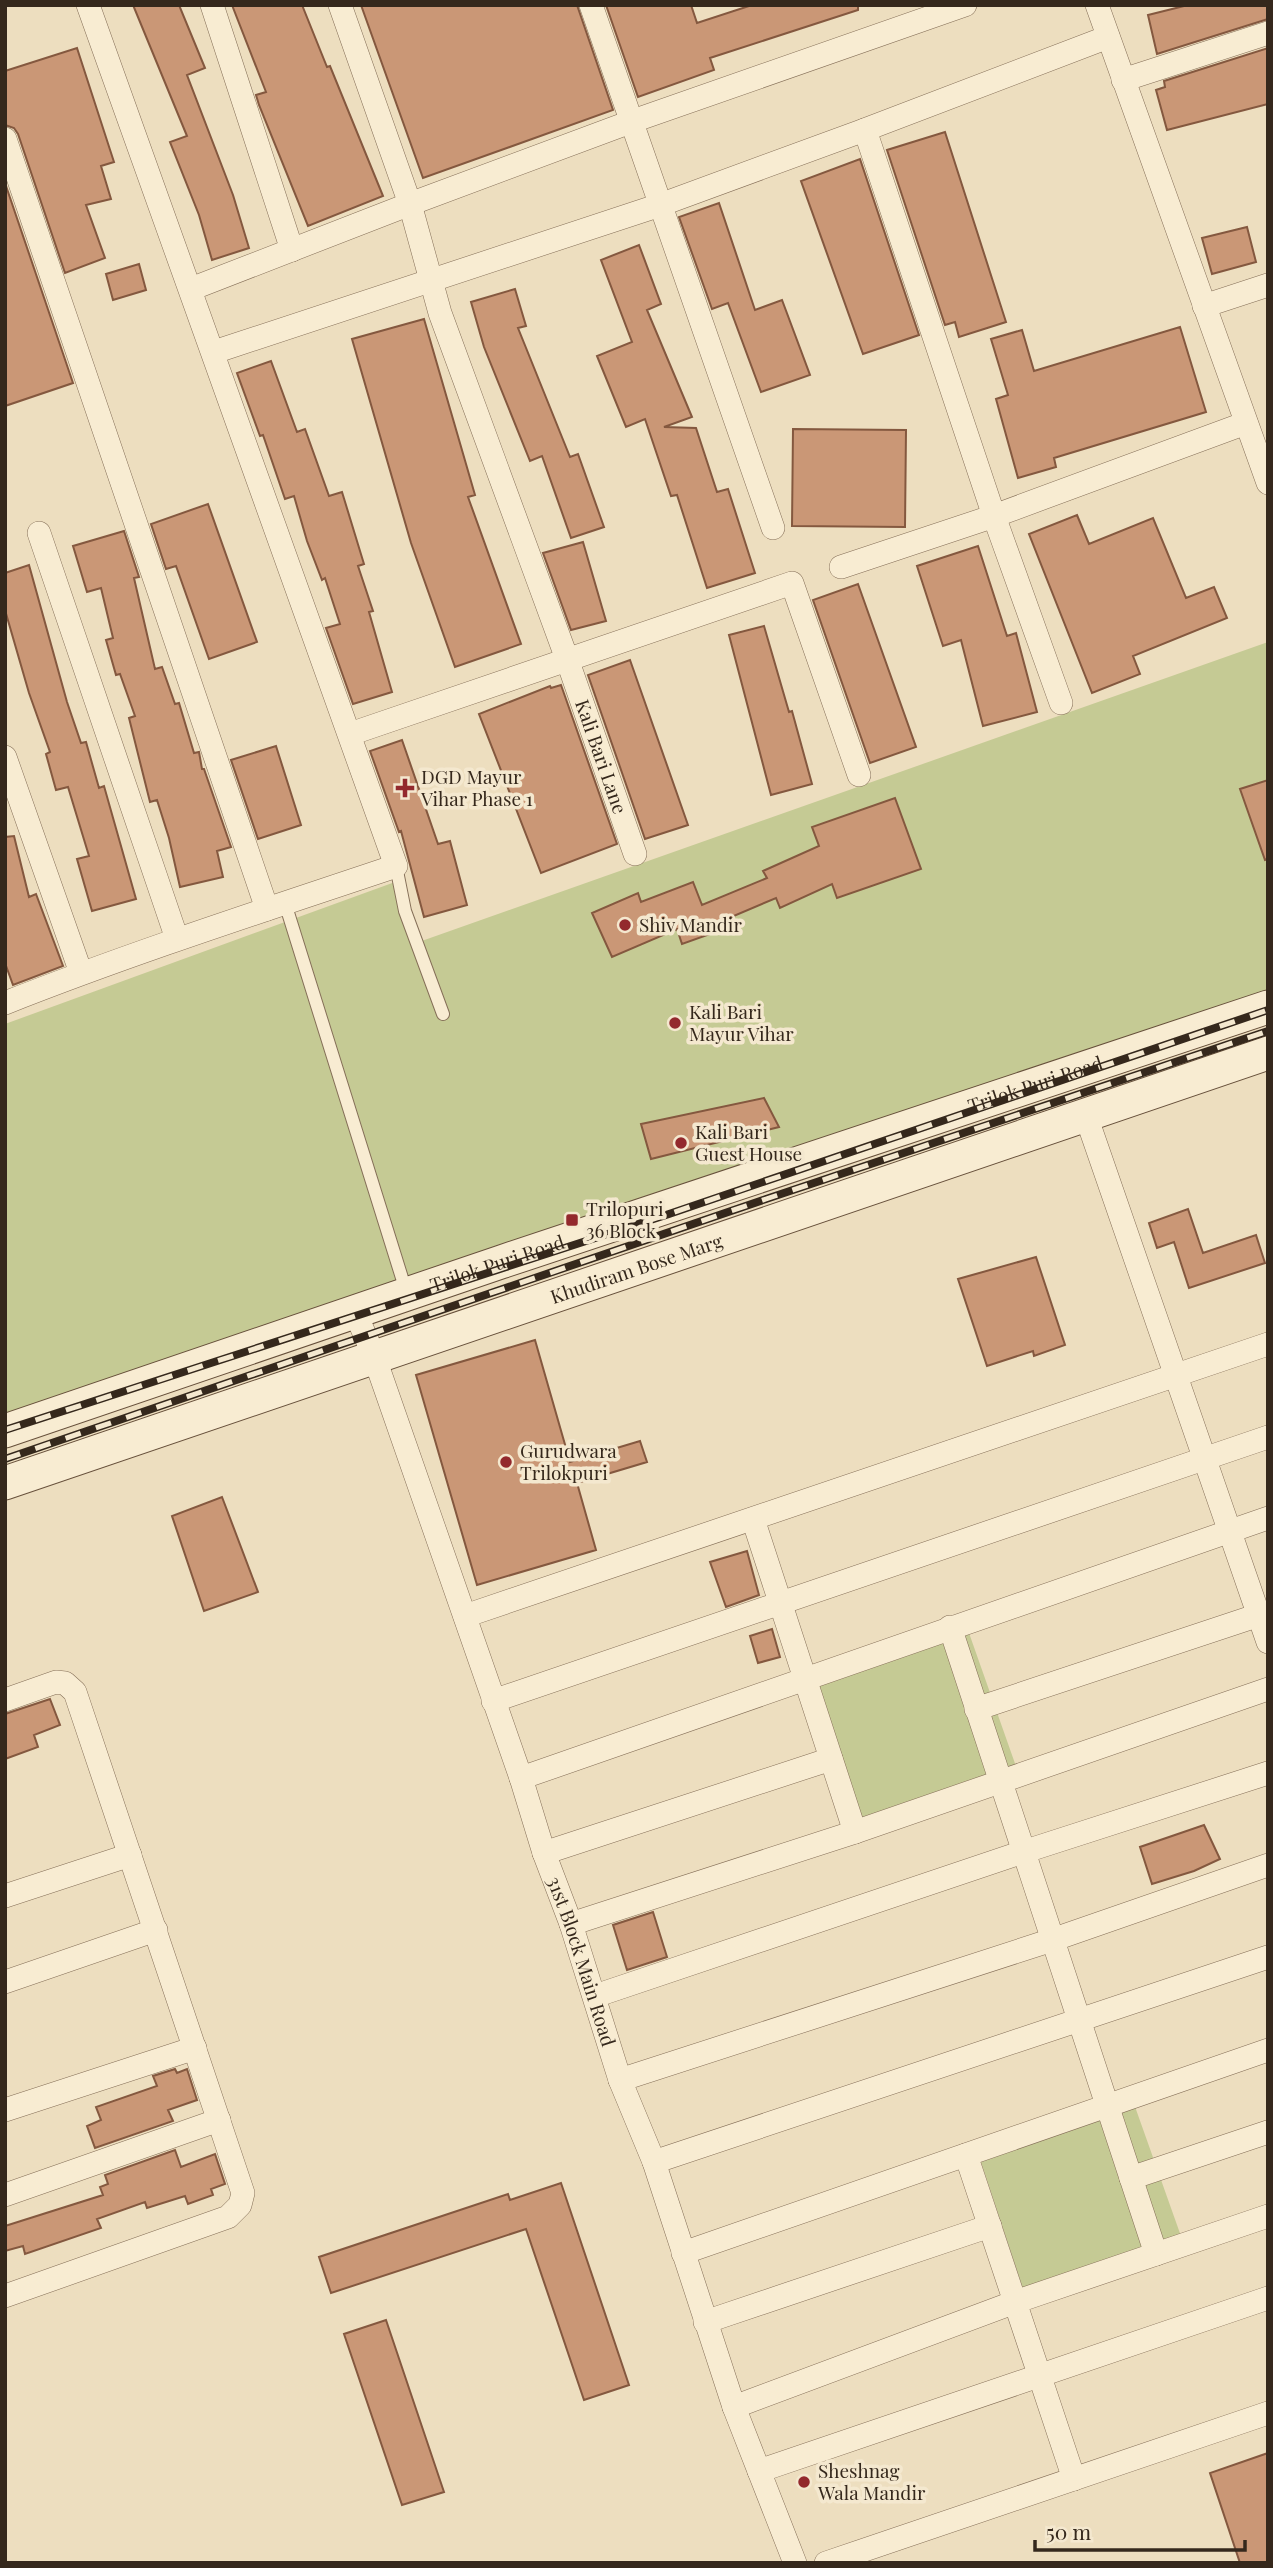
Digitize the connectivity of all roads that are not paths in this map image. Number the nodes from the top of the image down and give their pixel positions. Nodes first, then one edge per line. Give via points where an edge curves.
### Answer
1 (88, 5) edge
2 (212, 5) edge
3 (340, 5) edge
4 (591, 5) edge
5 (965, 5) edge
6 (1097, 5) edge
7 (1268, 33) edge
8 (1108, 37) junction
9 (1123, 80) junction
10 (633, 121) junction
11 (865, 130) junction
12 (5, 139) edge
13 (410, 204) junction
14 (660, 205) junction
15 (292, 250) junction
16 (431, 280) junction
17 (1268, 285) edge
18 (191, 289) junction
19 (1204, 306) junction
20 (214, 352) junction
21 (1246, 423) junction
22 (1268, 483) edge
23 (994, 516) junction
24 (773, 528) dead end
25 (39, 533) dead end
26 (841, 566) dead end
27 (568, 659) junction
28 (1061, 703) dead end
29 (350, 734) junction
30 (5, 757) edge
31 (859, 775) dead end
32 (635, 854) dead end
33 (396, 866) junction
34 (276, 906) junction
35 (177, 939) junction
36 (81, 973) junction
37 (5, 1003) edge
38 (1268, 1007) edge
39 (443, 1014) dead end
40 (1268, 1053) edge
41 (1086, 1116) junction
42 (407, 1294) junction
43 (355, 1312) junction
44 (1268, 1344) edge
45 (374, 1356) junction
46 (1175, 1374) junction
47 (5, 1431) edge
48 (1268, 1437) edge
49 (1206, 1458) junction
50 (5, 1483) edge
51 (1268, 1518) edge
52 (753, 1519) junction
53 (1231, 1530) junction
54 (782, 1605) junction
55 (1263, 1614) edge
56 (465, 1616) junction
57 (950, 1627) junction
58 (1268, 1642) edge
59 (806, 1677) junction
60 (1268, 1689) edge
61 (5, 1700) edge
62 (493, 1701) junction
63 (976, 1709) junction
64 (831, 1759) junction
65 (1268, 1773) edge
66 (521, 1778) junction
67 (1000, 1782) junction
68 (855, 1832) junction
69 (1023, 1852) junction
70 (544, 1853) junction
71 (130, 1855) junction
72 (1268, 1865) edge
73 (5, 1896) edge
74 (571, 1924) junction
75 (156, 1930) junction
76 (1052, 1940) junction
77 (1268, 1957) edge
78 (5, 1982) edge
79 (595, 1996) junction
80 (1079, 2021) junction
81 (195, 2048) junction
82 (1268, 2050) edge
83 (620, 2080) junction
84 (1107, 2106) junction
85 (5, 2110) edge
86 (219, 2120) junction
87 (1268, 2132) edge
88 (966, 2155) junction
89 (654, 2162) junction
90 (1131, 2178) junction
91 (5, 2194) edge
92 (1268, 2216) edge
93 (990, 2226) junction
94 (683, 2253) junction
95 (1156, 2254) junction
96 (5, 2296) edge
97 (1268, 2298) edge
98 (1016, 2302) junction
99 (705, 2322) junction
100 (1039, 2375) junction
101 (734, 2407) junction
102 (1268, 2413) edge
103 (759, 2471) junction
104 (1074, 2479) junction
105 (795, 2563) edge
106 (826, 2563) edge

1 - 18 street
2 - 15 street
3 - 13 street, Kali Bari Lane
4 - 10 street
5 - 10 street
6 - 8 street
7 - 9 street
8 - 9 street
8 - 11 street
9 - 19 street
10 - 13 street
10 - 14 street
11 - 14 street
11 - 23 street
12 - 34 street
13 - 15 street
13 - 16 street, Kali Bari Lane
14 - 16 street
14 - 24 street
15 - 18 street
16 - 20 street
16 - 27 street, Kali Bari Lane
17 - 19 street
18 - 20 street
19 - 21 street
20 - 29 street
21 - 22 street
21 - 23 street
23 - 26 street
23 - 28 street
25 - 35 street
27 - 29 street
27 - 31 street via 792,583
27 - 32 street, Kali Bari Lane
29 - 33 street
30 - 36 street
33 - 34 street
33 - 39 lane via 405,911
34 - 35 street
34 - 42 lane
35 - 36 street
36 - 37 street
38 - 42 street, Trilok Puri Road
40 - 41 street, Khudiram Bose Marg
41 - 45 street, Khudiram Bose Marg
41 - 46 street
42 - 43 street, Trilok Puri Road
43 - 45 street, 31st Block Main Road
43 - 47 street, Trilok Puri Road
44 - 46 street
45 - 50 street, Khudiram Bose Marg
45 - 56 street, 31st Block Main Road
46 - 49 street
46 - 52 street
48 - 49 street
49 - 53 street
49 - 54 street
51 - 53 street
52 - 54 street
52 - 56 street
53 - 55 street
53 - 57 street
54 - 59 street
54 - 62 street
55 - 58 street
55 - 63 street
56 - 62 street, 31st Block Main Road
57 - 59 street
57 - 63 street
59 - 64 street
59 - 66 street
60 - 67 street
61 - 71 street via 56,1682 65,1682 75,1692
62 - 66 street, 31st Block Main Road
63 - 67 street
64 - 68 street
64 - 70 street
65 - 69 street
66 - 70 street, 31st Block Main Road
67 - 68 street
67 - 69 street
68 - 74 street
69 - 76 street
69 - 79 street
70 - 74 street, 31st Block Main Road
71 - 73 street
71 - 75 street
72 - 76 street
74 - 79 street, 31st Block Main Road
75 - 78 street
75 - 81 street
76 - 80 street
76 - 83 street
77 - 80 street
79 - 83 street, 31st Block Main Road
80 - 84 street
80 - 89 street
81 - 85 street
81 - 86 street
82 - 84 street
83 - 89 street, 31st Block Main Road
84 - 88 street
84 - 90 street
86 - 91 street
86 - 96 street via 243,2193 235,2212
87 - 90 street
88 - 93 street
88 - 94 street
89 - 94 street, 31st Block Main Road
90 - 95 street
92 - 95 street
93 - 98 street
93 - 99 street
94 - 99 street, 31st Block Main Road
95 - 98 street
97 - 100 street
98 - 100 street
98 - 101 street
99 - 101 street, 31st Block Main Road
100 - 103 street
100 - 104 street
101 - 103 street, 31st Block Main Road
102 - 104 street
103 - 105 street, 31st Block Main Road
104 - 106 street

